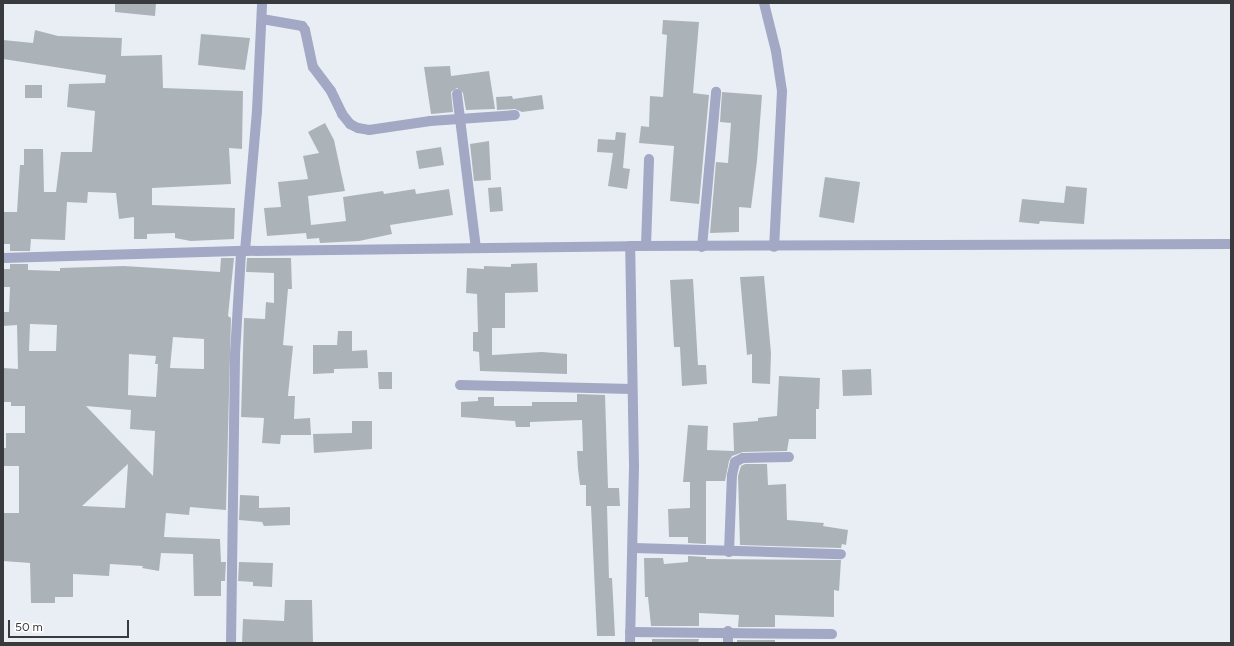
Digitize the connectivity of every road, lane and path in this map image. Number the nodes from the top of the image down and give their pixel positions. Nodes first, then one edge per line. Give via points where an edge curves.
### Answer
1 (262, 3) edge
2 (764, 3) edge
3 (262, 20) junction
4 (716, 92) dead end
5 (457, 94) dead end
6 (515, 116) dead end
7 (461, 120) junction
8 (649, 159) dead end
9 (1231, 244) edge
10 (630, 246) junction
11 (646, 246) junction
12 (774, 247) junction
13 (476, 248) junction
14 (702, 248) junction
15 (243, 252) junction
16 (3, 258) edge
17 (460, 385) dead end
18 (632, 389) junction
19 (789, 457) dead end
20 (634, 548) junction
21 (729, 552) junction
22 (841, 554) dead end
23 (630, 632) junction
24 (728, 632) junction
25 (832, 634) dead end
26 (800, 638) edge
27 (231, 643) edge
28 (630, 643) edge
29 (728, 643) edge

1 - 3 street
2 - 12 street via 776,51 782,91
3 - 7 street via 302,26 313,67 331,91 346,119 358,128 368,130 430,121
3 - 15 street
4 - 14 street
5 - 7 street
6 - 7 street
7 - 13 street
8 - 11 street
9 - 12 street
10 - 11 street
10 - 13 street
10 - 18 street
11 - 14 street
12 - 14 street
13 - 15 street
15 - 16 street
15 - 27 street via 234,354
17 - 18 street
18 - 20 street
19 - 21 street via 743,458 734,462
20 - 21 street
20 - 23 street
21 - 22 street
23 - 24 street
23 - 28 street
24 - 26 street
24 - 29 street
25 - 26 street

